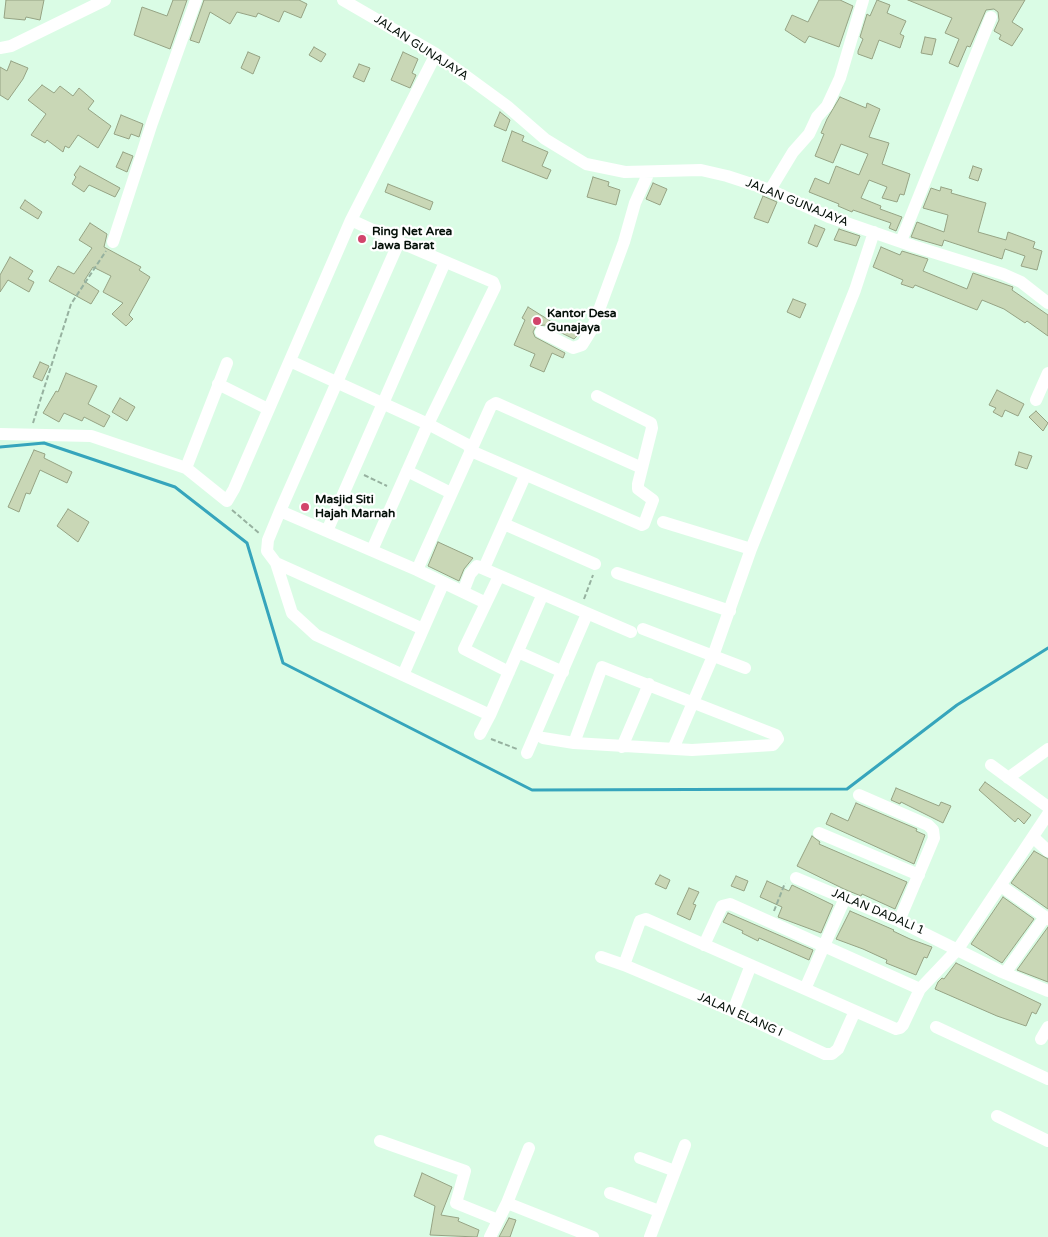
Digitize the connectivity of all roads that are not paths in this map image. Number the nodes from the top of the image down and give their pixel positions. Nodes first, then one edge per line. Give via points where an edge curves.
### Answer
1 (104, 0) edge
2 (196, 0) edge
3 (343, 0) edge
4 (863, 0) edge
5 (991, 17) dead end
6 (0, 48) edge
7 (436, 54) junction
8 (649, 172) junction
9 (770, 190) junction
10 (351, 220) junction
11 (874, 232) junction
12 (901, 241) junction
13 (113, 242) road end
14 (399, 242) junction
15 (445, 262) junction
16 (1048, 303) edge
17 (541, 332) dead end
18 (290, 361) junction
19 (227, 362) dead end
20 (1048, 373) edge
21 (218, 384) junction
22 (337, 384) junction
23 (597, 396) dead end
24 (1036, 400) dead end
25 (382, 403) junction
26 (268, 409) junction
27 (428, 424) junction
28 (0, 434) edge
29 (471, 451) junction
30 (186, 468) junction
31 (642, 468) junction
32 (407, 471) junction
33 (525, 476) junction
34 (451, 493) junction
35 (280, 511) junction
36 (663, 522) dead end
37 (504, 524) junction
38 (327, 531) junction
39 (751, 549) junction
40 (372, 550) junction
41 (276, 563) junction
42 (595, 564) road end
43 (484, 568) junction
44 (417, 570) junction
45 (617, 573) dead end
46 (499, 576) junction
47 (443, 584) junction
48 (462, 592) junction
49 (542, 596) junction
50 (486, 603) junction
51 (730, 611) junction
52 (583, 612) junction
53 (423, 630) junction
54 (518, 652) junction
55 (713, 656) junction
56 (745, 668) dead end
57 (509, 672) junction
58 (563, 672) junction
59 (403, 675) junction
60 (649, 684) junction
61 (694, 702) junction
62 (490, 715) junction
63 (480, 734) road end
64 (543, 738) dead end
65 (574, 743) junction
66 (622, 747) junction
67 (673, 749) junction
68 (1048, 750) edge
69 (526, 753) road end
70 (992, 764) dead end
71 (1008, 778) junction
72 (859, 795) dead end
73 (1048, 807) edge
74 (1048, 814) edge
75 (819, 833) dead end
76 (1032, 837) junction
77 (1048, 851) edge
78 (919, 875) junction
79 (796, 878) road end
80 (1001, 886) junction
81 (845, 898) junction
82 (1046, 918) edge
83 (899, 921) junction
84 (824, 944) junction
85 (704, 945) junction
86 (958, 948) junction
87 (601, 958) dead end
88 (624, 965) junction
89 (751, 965) junction
90 (1005, 974) junction
91 (805, 988) junction
92 (920, 988) junction
93 (1048, 992) edge
94 (733, 1011) junction
95 (855, 1012) junction
96 (936, 1027) dead end
97 (1048, 1027) edge
98 (1041, 1039) dead end
99 (1048, 1079) edge
100 (997, 1116) dead end
101 (380, 1141) dead end
102 (1048, 1141) edge
103 (685, 1145) dead end
104 (528, 1148) dead end
105 (640, 1158) dead end
106 (675, 1171) junction
107 (610, 1192) dead end
108 (507, 1203) junction
109 (659, 1210) junction
110 (498, 1220) junction
111 (490, 1237) edge
112 (593, 1237) edge
113 (650, 1237) edge

1 - 6 street via 11,46
2 - 13 street
3 - 7 street, JALAN GUNAJAYA
4 - 9 street via 840,78 827,106
5 - 12 street
7 - 8 street, JALAN GUNAJAYA via 507,106 545,139 586,164 625,172
7 - 10 street
8 - 9 street, JALAN GUNAJAYA via 701,170
8 - 17 street via 635,203 595,321 582,346 573,348
9 - 11 street, JALAN GUNAJAYA via 829,217
10 - 14 street
10 - 18 street
11 - 12 street, JALAN GUNAJAYA
11 - 39 street via 855,290
12 - 16 street, JALAN GUNAJAYA via 1003,274 1021,282
14 - 15 street
14 - 22 street
15 - 25 street
15 - 27 street via 493,282 495,287
18 - 22 street
18 - 26 street
19 - 21 street
20 - 24 street
21 - 26 street
21 - 30 street
22 - 25 street
22 - 35 street
23 - 31 street via 650,423 652,432
25 - 27 street
25 - 38 street
26 - 30 street via 227,502
27 - 29 street via 468,445
27 - 32 street
28 - 30 street via 90,436
29 - 31 street via 491,406 496,403
29 - 33 street
29 - 34 street
31 - 33 street via 638,489 654,500 642,525
32 - 34 street
32 - 40 street
33 - 37 street
34 - 44 street
35 - 38 street
35 - 41 street via 268,540 267,552
36 - 39 street
37 - 42 street
37 - 43 street
38 - 40 street
39 - 51 street
40 - 44 street
41 - 53 street
41 - 59 street via 292,613 305,627
43 - 46 street
43 - 48 street via 477,566 474,569
44 - 47 street
45 - 51 street
46 - 49 street
46 - 50 street
47 - 48 street
47 - 53 street
48 - 50 street
49 - 52 street
49 - 54 street
50 - 57 street via 464,649
51 - 55 street
52 - 55 street
52 - 58 street
53 - 59 street
54 - 57 street
54 - 58 street
55 - 56 street
55 - 61 street
57 - 62 street
58 - 69 street
59 - 62 street
60 - 61 street
60 - 65 street via 602,667
60 - 66 street
61 - 67 street
61 - 67 street via 776,735 778,741 773,745
62 - 63 street
64 - 65 street
65 - 66 street
66 - 67 street
68 - 71 street
70 - 71 street
71 - 73 street
72 - 78 street via 933,830 934,838
74 - 76 street
75 - 78 street
76 - 77 street
76 - 80 street
78 - 83 street
79 - 81 street, JALAN DADALI 1
80 - 82 street
80 - 86 street
81 - 83 street, JALAN DADALI 1
81 - 84 street
82 - 90 street
83 - 86 street, JALAN DADALI 1
84 - 85 street via 724,904
84 - 91 street
84 - 92 street
85 - 88 street via 643,920
85 - 89 street
86 - 90 street, JALAN DADALI 1
86 - 92 street
87 - 88 street, JALAN ELANG I
88 - 94 street, JALAN ELANG I
89 - 91 street
89 - 94 street
90 - 93 street, JALAN DADALI 1
91 - 95 street
92 - 95 street via 900,1028
94 - 95 street, JALAN ELANG I via 825,1054 832,1054 842,1041
96 - 99 street
97 - 98 street
100 - 102 street
101 - 110 street via 465,1171 456,1204
103 - 106 street
104 - 108 street
105 - 106 street
106 - 109 street
107 - 109 street
108 - 110 street
108 - 112 street
109 - 113 street
110 - 111 street

